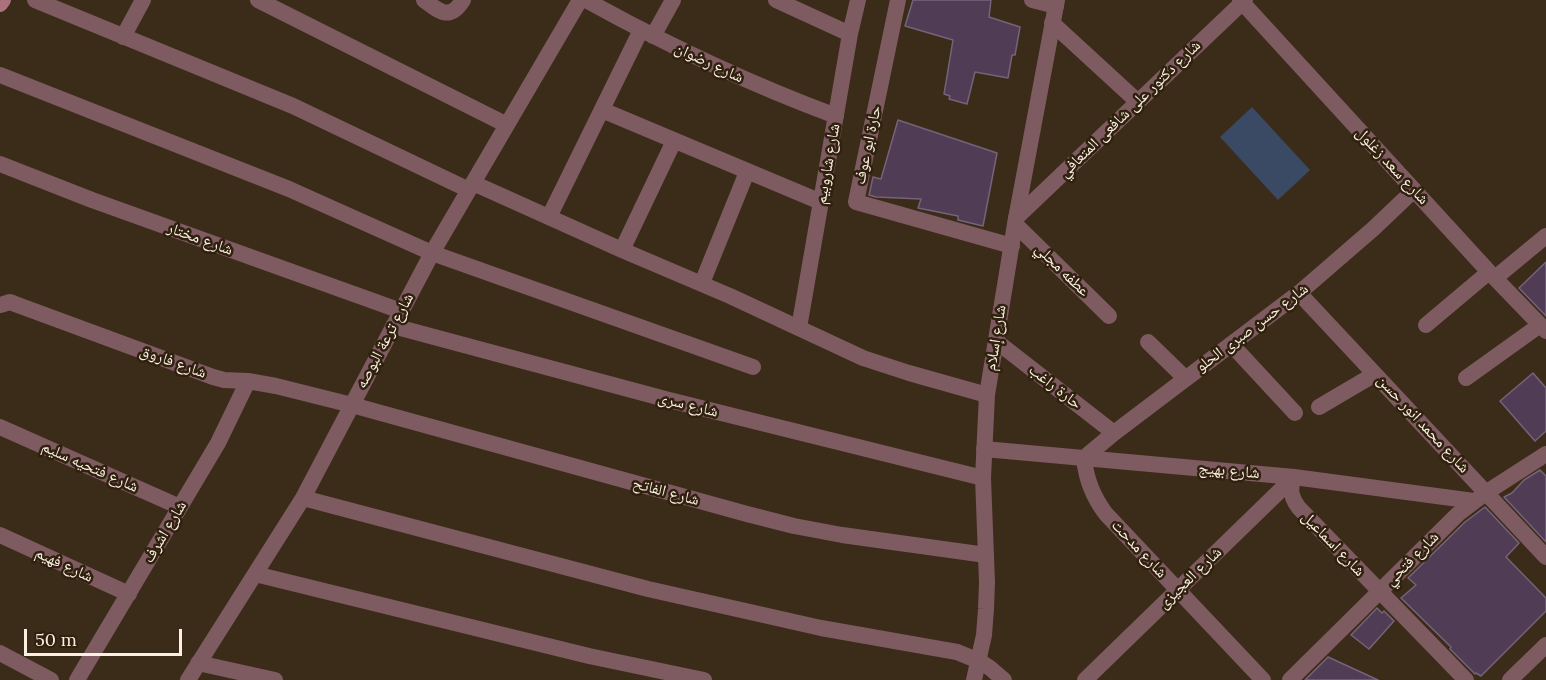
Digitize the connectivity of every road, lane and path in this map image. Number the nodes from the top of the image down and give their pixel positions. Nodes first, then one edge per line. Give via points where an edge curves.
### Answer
1 (35, 0) edge
2 (143, 0) edge
3 (258, 0) edge
4 (424, 0) edge
5 (463, 0) edge
6 (580, 0) edge
7 (586, 0) edge
8 (673, 0) edge
9 (776, 0) edge
10 (858, 0) edge
11 (898, 0) edge
12 (1032, 0) edge
13 (1242, 1) edge
14 (1055, 10) edge
15 (647, 33) junction
16 (850, 34) junction
17 (123, 37) junction
18 (2, 79) edge
19 (1138, 102) junction
20 (602, 110) junction
21 (836, 116) junction
22 (507, 125) junction
23 (674, 141) junction
24 (0, 164) edge
25 (747, 172) junction
26 (471, 186) junction
27 (1414, 190) junction
28 (821, 202) junction
29 (549, 217) junction
30 (1016, 221) junction
31 (1546, 236) edge
32 (1012, 246) junction
33 (622, 250) junction
34 (432, 253) junction
35 (1492, 275) junction
36 (702, 283) junction
37 (1299, 293) junction
38 (0, 304) edge
39 (401, 311) junction
40 (1109, 315) dead end
41 (1426, 325) dead end
42 (393, 326) junction
43 (799, 328) junction
44 (1543, 328) edge
45 (996, 341) junction
46 (1148, 342) dead end
47 (1231, 344) junction
48 (753, 367) dead end
49 (1375, 374) junction
50 (1185, 378) junction
51 (1466, 378) dead end
52 (248, 381) junction
53 (987, 395) junction
54 (352, 405) junction
55 (1319, 407) dead end
56 (1295, 413) dead end
57 (0, 427) edge
58 (1114, 433) junction
59 (984, 449) junction
60 (1546, 454) edge
61 (1084, 458) junction
62 (1294, 477) junction
63 (983, 478) junction
64 (1480, 497) junction
65 (303, 498) junction
66 (180, 507) junction
67 (0, 535) edge
68 (986, 555) junction
69 (1546, 556) edge
70 (255, 574) junction
71 (1178, 590) junction
72 (1379, 592) junction
73 (129, 594) junction
74 (1546, 645) edge
75 (0, 653) edge
76 (979, 661) junction
77 (198, 663) junction
78 (51, 680) edge
79 (76, 680) edge
80 (188, 680) edge
81 (275, 680) edge
82 (704, 680) edge
83 (974, 680) edge
84 (1004, 680) edge
85 (1086, 680) edge
86 (1263, 680) edge
87 (1290, 680) edge
88 (1466, 680) edge
89 (1510, 680) edge

1 - 17 street
2 - 17 street
3 - 22 street
4 - 5 street via 444,13 455,10
6 - 22 street, شارع ترعة البوصه
7 - 15 street, شارع رضوان
8 - 15 street
9 - 16 street
10 - 16 street, شارع شاروبيم
11 - 32 street, حارة ابو عوف via 856,202
12 - 14 street
13 - 19 street, شارع دكتور على شافعى المتعافي
13 - 27 street, شارع سعد زغلول
14 - 19 street
14 - 30 street, شارع إسلام
15 - 20 street
15 - 21 street, شارع رضوان via 751,82
16 - 21 street, شارع شاروبيم
17 - 26 street via 294,106
18 - 34 street via 289,189
19 - 30 street, شارع دكتور على شافعى المتعافي
20 - 23 street
20 - 29 street
21 - 28 street, شارع شاروبيم
22 - 26 street, شارع ترعة البوصه
23 - 25 street
23 - 33 street
24 - 39 street, شارع مختار
25 - 28 street
25 - 36 street
26 - 29 street
26 - 34 street, شارع ترعة البوصه
27 - 35 street, شارع سعد زغلول
27 - 37 street, شارع حسن صبرى الحلو
28 - 43 street, شارع شاروبيم
29 - 33 street
30 - 32 street, شارع إسلام
30 - 40 street, عطفه مجلي
31 - 35 street
32 - 45 street, شارع إسلام
33 - 36 street
34 - 39 street, شارع ترعة البوصه
34 - 48 street
35 - 41 street
35 - 44 street, شارع سعد زغلول
36 - 43 street
37 - 47 street, شارع حسن صبرى الحلو
37 - 49 street, شارع محمد انور حسن
38 - 52 street, شارع فاروق via 15,304 213,377
39 - 42 street, شارع ترعة البوصه
42 - 54 street, شارع ترعة البوصه
42 - 63 street, شارع سرى
43 - 53 street via 873,362
44 - 51 street
45 - 53 street, شارع إسلام
45 - 58 street, حارة راغب
46 - 50 street
47 - 50 street, شارع حسن صبرى الحلو
47 - 56 street
49 - 55 street
49 - 64 street, شارع محمد انور حسن
50 - 58 street, شارع حسن صبرى الحلو
52 - 54 street, شارع فاروق
52 - 66 street, شارع اشرف via 229,423
53 - 59 street, شارع إسلام
54 - 65 street, شارع ترعة البوصه
54 - 68 street, شارع الفاتح via 794,526
57 - 66 street, شارع فتحيه سليم
58 - 61 street, شارع حسن صبرى الحلو
59 - 61 street, شارع بهيج
59 - 63 street, شارع إسلام
60 - 64 street, شارع فتحي
61 - 62 street, شارع بهيج
61 - 71 street, شارع مدحت via 1097,502
62 - 64 street, شارع بهيج
62 - 71 street, شارع العجيزى
62 - 72 street, شارع اسماعيل via 1291,493 1299,508
63 - 68 street, شارع إسلام
64 - 69 street, شارع محمد انور حسن
64 - 72 street, شارع فتحي
65 - 70 street, شارع ترعة البوصه
65 - 76 street via 648,589 820,628 947,650
66 - 73 street, شارع اشرف
67 - 73 street, شارع فهيم
68 - 76 street, شارع إسلام via 987,609
70 - 77 street, شارع ترعة البوصه
70 - 82 street via 589,656
71 - 85 street, شارع العجيزى
71 - 86 street, شارع مدحت
72 - 87 street, شارع فتحي
72 - 88 street, شارع اسماعيل
73 - 79 street, شارع اشرف
74 - 89 street
75 - 78 street
76 - 83 street, شارع إسلام
76 - 84 street
77 - 80 street, شارع ترعة البوصه
77 - 81 street

